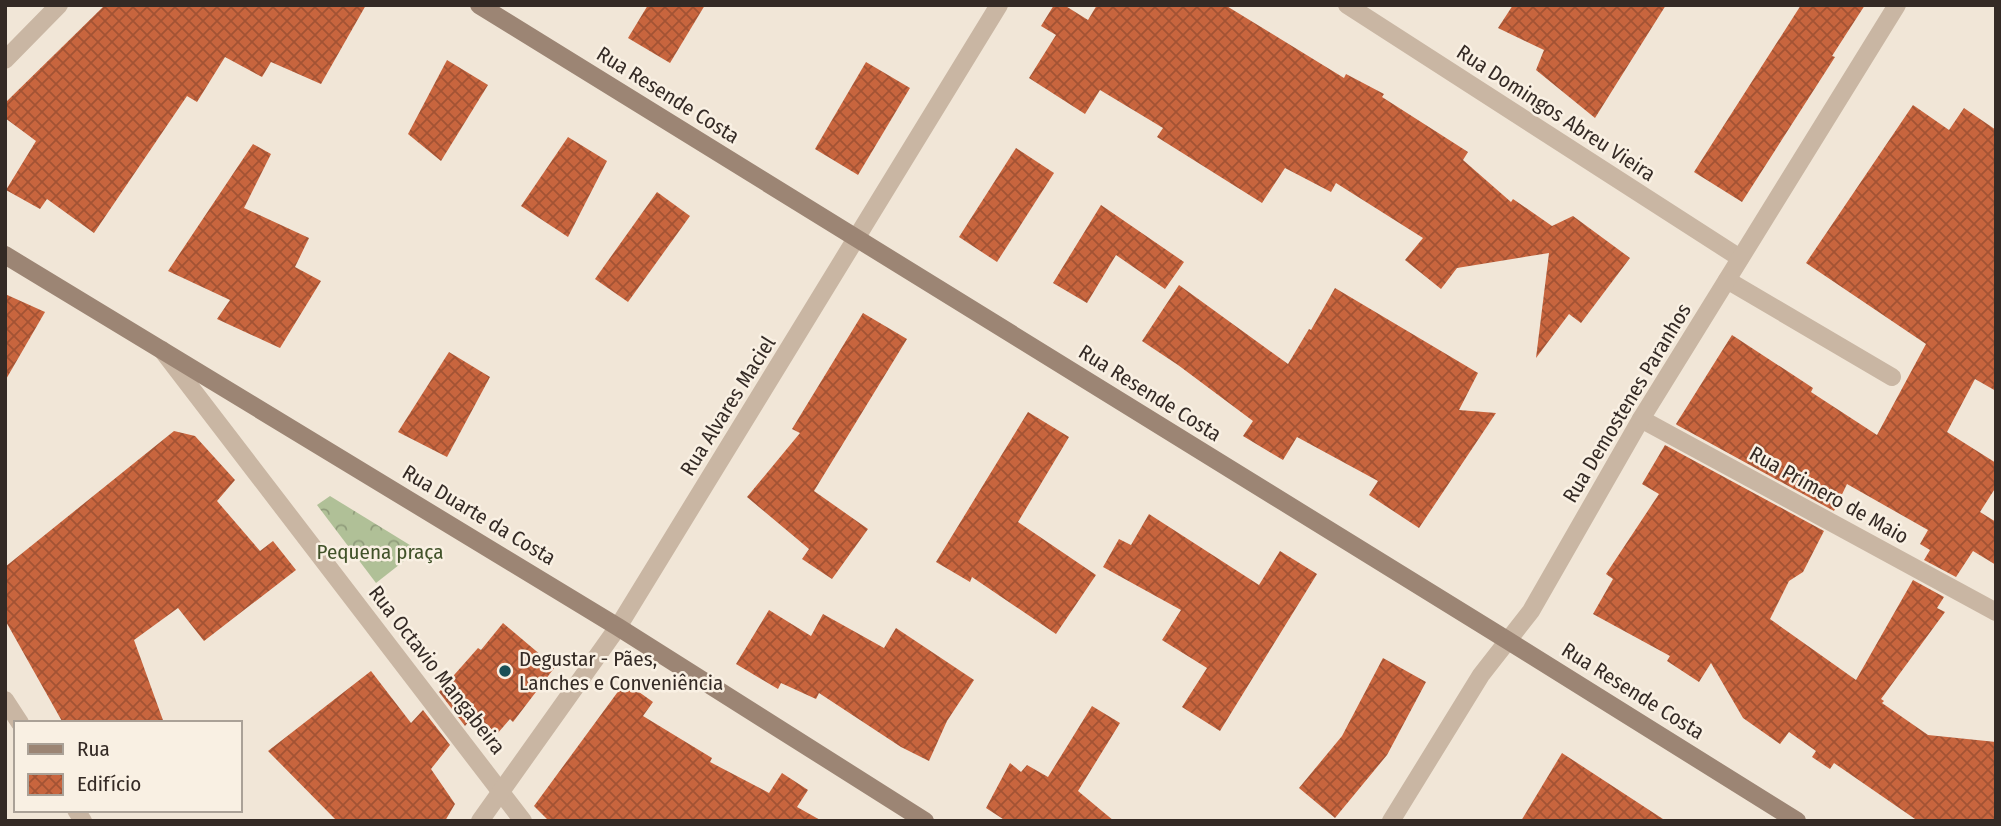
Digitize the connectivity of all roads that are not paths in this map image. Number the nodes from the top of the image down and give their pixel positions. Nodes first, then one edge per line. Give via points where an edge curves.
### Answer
1 (59, 5) edge
2 (479, 5) edge
3 (999, 5) edge
4 (1348, 5) edge
5 (1897, 5) edge
6 (5, 60) edge
7 (858, 239) junction
8 (5, 255) edge
9 (1740, 258) junction
10 (1727, 280) junction
11 (160, 348) junction
12 (1892, 377) dead end
13 (1641, 419) junction
14 (1996, 612) edge
15 (618, 627) junction
16 (1507, 640) junction
17 (5, 700) edge
18 (19, 721) edge
19 (501, 789) junction
20 (480, 821) edge
21 (523, 821) edge
22 (925, 821) edge
23 (1391, 821) edge
24 (1797, 821) edge

1 - 6 street
2 - 7 main road, Rua Resende Costa
3 - 7 street, Rua Alvares Maciel
4 - 9 street, Rua Domingos Abreu Vieira
5 - 9 street, Rua Demostenes Paranhos
7 - 15 street, Rua Alvares Maciel
7 - 16 main road, Rua Resende Costa
8 - 11 main road, Rua Duarte da Costa
9 - 10 street, Rua Demostenes Paranhos
10 - 12 street
10 - 13 street, Rua Demostenes Paranhos
11 - 15 main road, Rua Duarte da Costa
11 - 19 street, Rua Octavio Mangabeira
13 - 14 street, Rua Primero de Maio
13 - 16 street, Rua Demostenes Paranhos via 1531,611
15 - 19 street, Rua Alvares Maciel
15 - 22 main road, Rua Duarte da Costa
16 - 23 street, Rua Demostenes Paranhos
16 - 24 main road, Rua Resende Costa
17 - 18 street
19 - 20 street, Rua Alvares Maciel
19 - 21 street, Rua Octavio Mangabeira

